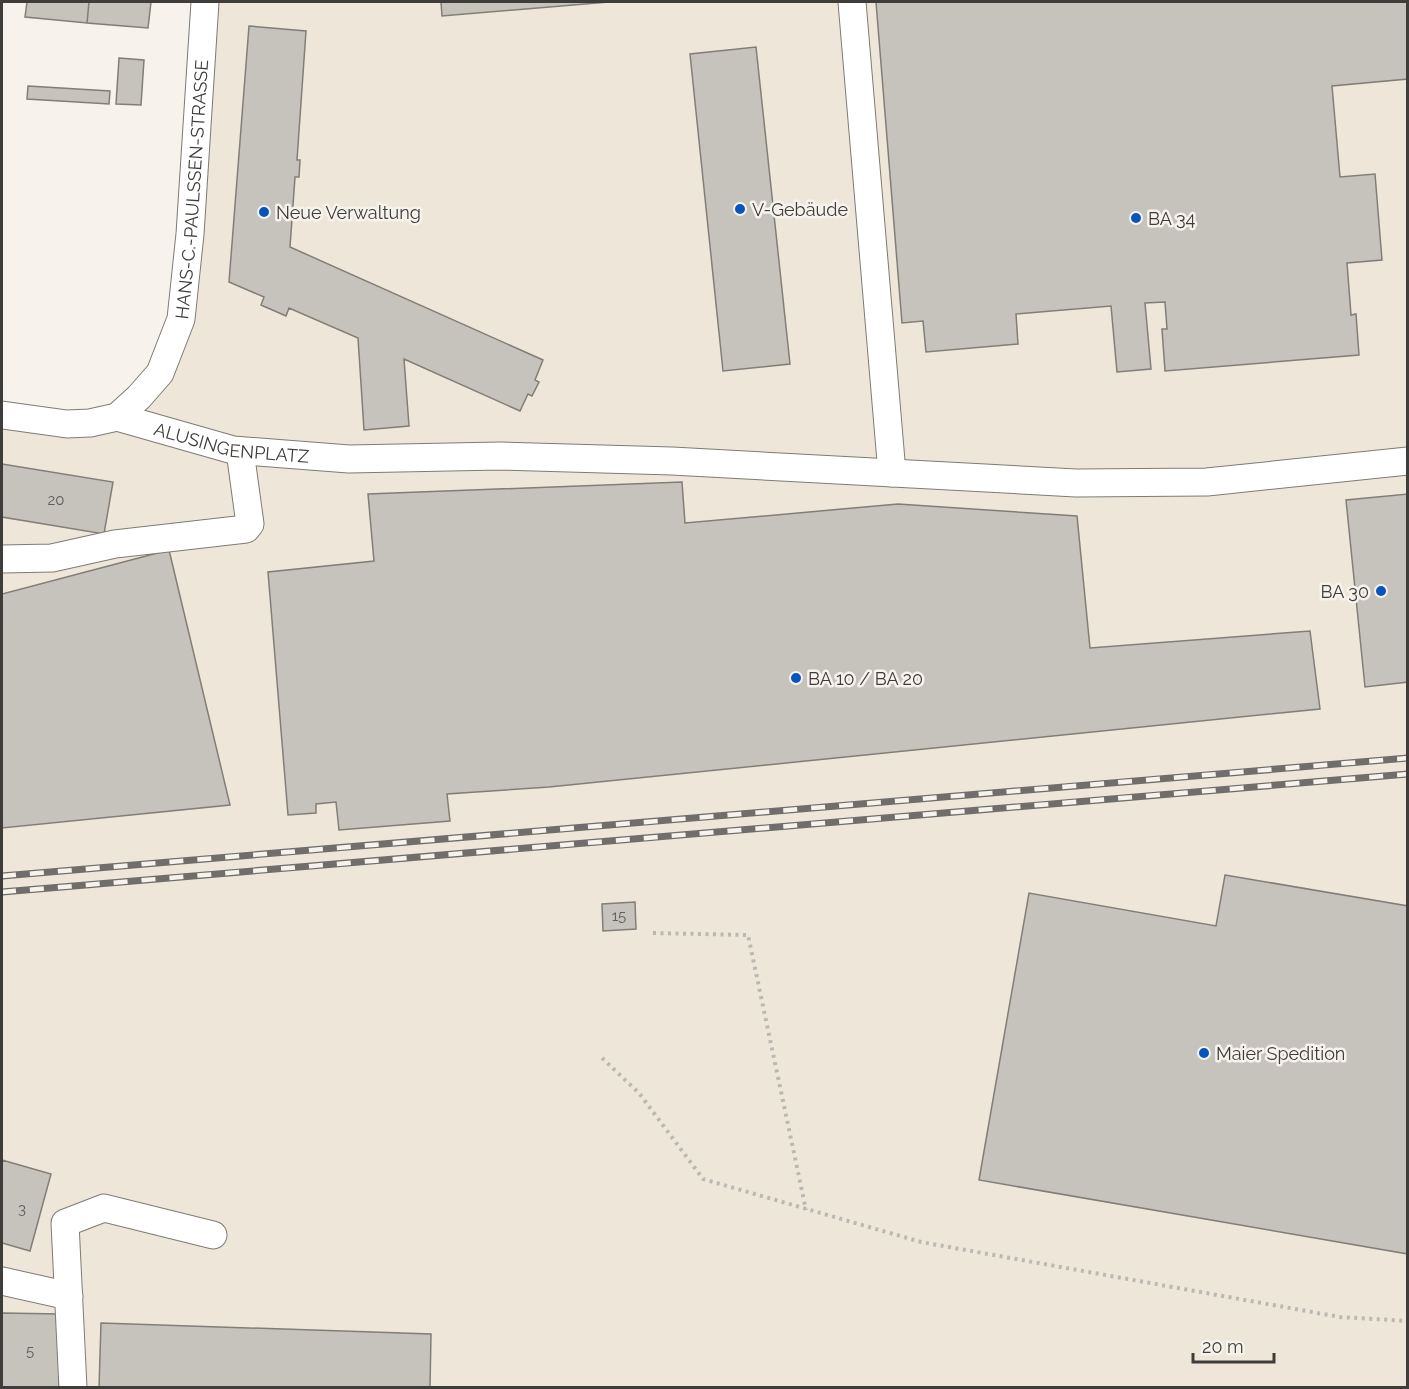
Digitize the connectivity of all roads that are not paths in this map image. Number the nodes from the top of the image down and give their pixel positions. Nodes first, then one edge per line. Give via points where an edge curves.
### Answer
1 (205, 2) edge
2 (852, 2) edge
3 (2, 415) edge
4 (117, 417) junction
5 (240, 451) junction
6 (1407, 461) edge
7 (892, 473) junction
8 (2, 559) edge
9 (213, 1235) dead end
10 (2, 1281) edge
11 (69, 1296) junction
12 (73, 1388) edge

1 - 4 street, HANS-C.-PAULSSEN-STRASSE via 181,319 160,373
2 - 7 street
3 - 4 street via 67,424
4 - 5 street, ALUSINGENPLATZ
5 - 7 street, ALUSINGENPLATZ via 349,459 500,456 672,460
5 - 8 street via 250,524 246,530 116,544 52,558
6 - 7 street, ALUSINGENPLATZ via 1207,482 1076,483
9 - 11 street via 104,1208 65,1223
10 - 11 street
11 - 12 street

